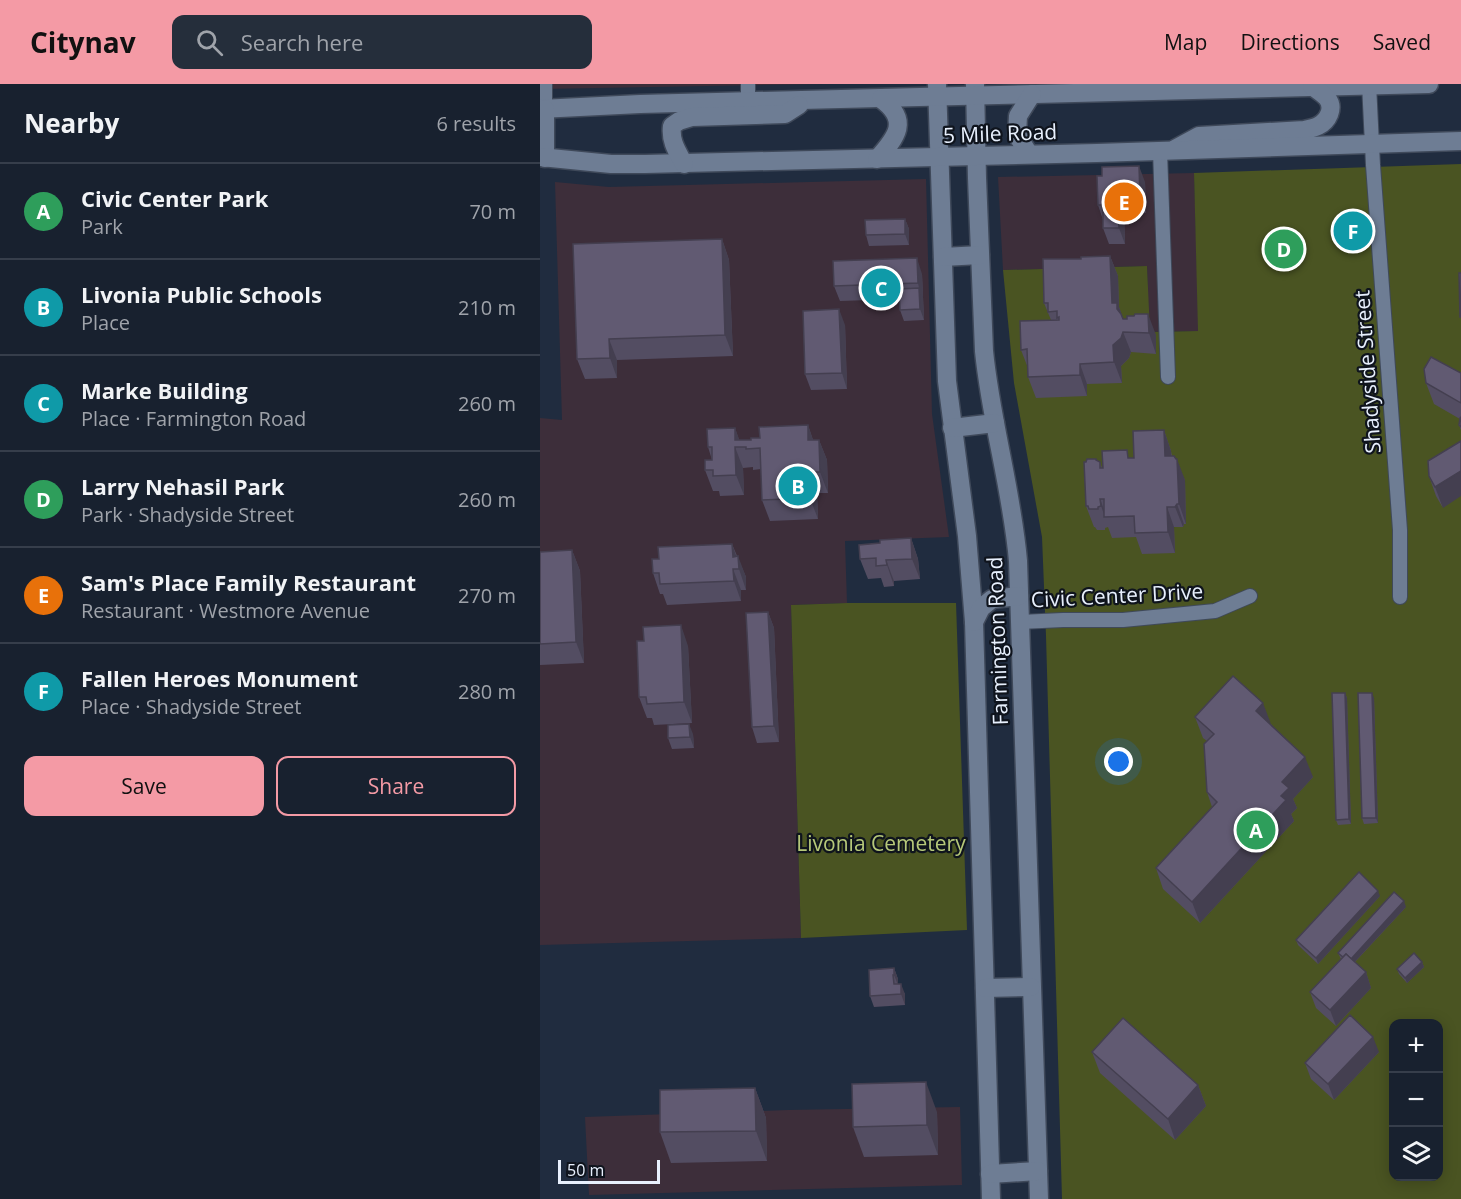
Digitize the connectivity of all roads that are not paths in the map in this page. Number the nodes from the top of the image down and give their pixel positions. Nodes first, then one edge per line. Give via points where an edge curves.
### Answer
1 (545, 84) edge
2 (1369, 84) edge
3 (1429, 84) edge
4 (1312, 86) junction
5 (975, 90) edge
6 (937, 91) edge
7 (748, 93) edge
8 (1032, 94) junction
9 (881, 99) junction
10 (805, 100) junction
11 (543, 109) edge
12 (1461, 141) edge
13 (1372, 144) junction
14 (1166, 151) junction
15 (1029, 154) junction
16 (976, 155) junction
17 (940, 157) junction
18 (543, 158) edge
19 (877, 159) junction
20 (684, 164) junction
21 (980, 255) junction
22 (943, 257) junction
23 (1168, 377) dead end
24 (995, 423) junction
25 (952, 428) junction
26 (1019, 596) junction
27 (1250, 596) dead end
28 (1400, 597) dead end
29 (974, 622) junction
30 (1020, 622) junction
31 (1031, 987) junction
32 (985, 988) junction
33 (1038, 1172) junction
34 (990, 1174) junction
35 (991, 1199) edge
36 (1039, 1199) edge

1 - 11 street
2 - 3 main road, 5 Mile Road
2 - 4 main road, 5 Mile Road
2 - 13 street, Shadyside Street
4 - 8 main road, 5 Mile Road
4 - 14 main road via 1329,101 1329,116 1317,127 1199,136
5 - 6 main road, 5 Mile Road
5 - 8 main road, 5 Mile Road
5 - 16 main road, Farmington Road
6 - 9 main road, 5 Mile Road
6 - 17 main road, Farmington Road
7 - 10 main road, 5 Mile Road
7 - 11 main road, 5 Mile Road
8 - 15 main road via 1018,116 1017,135
9 - 10 main road, 5 Mile Road
9 - 19 main road via 891,106 898,125 896,136
10 - 20 main road via 784,114 692,117 679,121 672,126 671,135
11 - 18 main road
12 - 13 main road, 5 Mile Road
13 - 14 main road, 5 Mile Road
13 - 28 street, Shadyside Street via 1400,530
14 - 15 main road, 5 Mile Road
14 - 23 street
15 - 16 main road, 5 Mile Road
16 - 17 main road, 5 Mile Road
16 - 21 main road, Farmington Road
17 - 19 main road, 5 Mile Road
17 - 22 main road, Farmington Road
18 - 20 main road, 5 Mile Road via 611,164
19 - 20 main road, 5 Mile Road
21 - 22 main road
21 - 24 main road, Farmington Road via 984,351
22 - 25 main road, Farmington Road
24 - 25 main road
24 - 26 main road, Farmington Road via 1015,529
25 - 29 main road, Farmington Road
26 - 29 main road via 992,599 981,608
26 - 30 main road, Farmington Road
27 - 30 street, Civic Center Drive via 1215,611 1193,614
29 - 32 main road, Farmington Road
30 - 31 main road, Farmington Road
31 - 32 main road
31 - 33 main road, Farmington Road
32 - 34 main road, Farmington Road
33 - 34 main road
33 - 36 main road, Farmington Road
34 - 35 main road, Farmington Road

